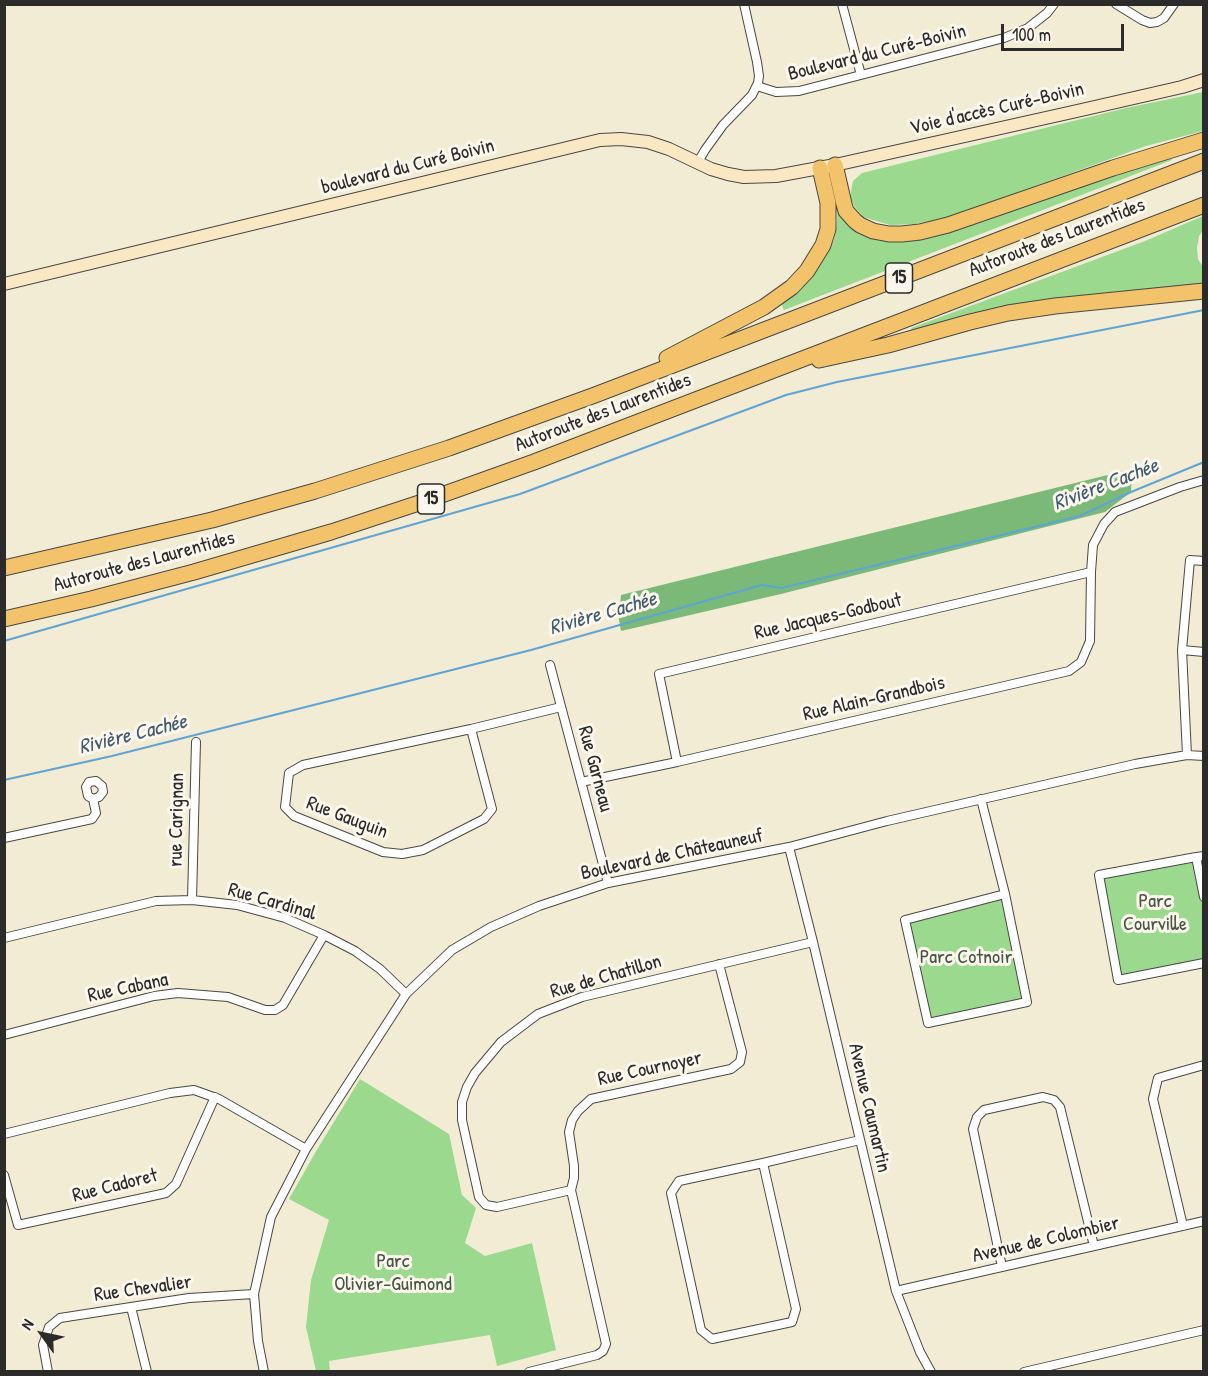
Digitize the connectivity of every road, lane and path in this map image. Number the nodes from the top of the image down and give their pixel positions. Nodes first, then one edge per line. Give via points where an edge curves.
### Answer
1 (744, 4) edge
2 (842, 4) edge
3 (1054, 4) edge
4 (1116, 4) edge
5 (1174, 4) edge
6 (861, 75) junction
7 (1203, 80) edge
8 (1203, 85) edge
9 (757, 86) junction
10 (1182, 87) junction
11 (1203, 140) edge
12 (1203, 161) edge
13 (699, 162) junction
14 (827, 167) junction
15 (1203, 205) edge
16 (4, 284) edge
17 (1203, 291) edge
18 (775, 369) junction
19 (595, 395) junction
20 (1203, 480) edge
21 (1203, 561) edge
22 (4, 567) edge
23 (1091, 572) junction
24 (4, 619) edge
25 (1182, 650) junction
26 (1203, 652) edge
27 (550, 664) dead end
28 (561, 707) junction
29 (471, 729) junction
30 (196, 742) dead end
31 (1187, 755) junction
32 (1203, 756) edge
33 (677, 762) junction
34 (581, 782) junction
35 (93, 799) dead end
36 (981, 799) junction
37 (4, 838) edge
38 (789, 847) junction
39 (1200, 856) edge
40 (608, 883) junction
41 (1005, 894) junction
42 (1203, 897) edge
43 (192, 900) junction
44 (324, 935) junction
45 (4, 938) edge
46 (813, 942) junction
47 (1203, 963) edge
48 (719, 964) junction
49 (406, 994) junction
50 (4, 1035) edge
51 (1203, 1065) edge
52 (215, 1097) junction
53 (4, 1134) edge
54 (860, 1140) junction
55 (306, 1149) junction
56 (763, 1163) junction
57 (4, 1175) edge
58 (571, 1191) junction
59 (1203, 1221) edge
60 (1183, 1226) junction
61 (1094, 1246) junction
62 (1002, 1267) junction
63 (896, 1291) junction
64 (254, 1294) junction
65 (131, 1307) junction
66 (1203, 1330) edge
67 (48, 1371) edge
68 (147, 1371) edge
69 (264, 1371) edge
70 (529, 1371) edge
71 (931, 1371) edge
72 (1024, 1371) edge

1 - 9 street via 757,62
2 - 6 street
3 - 6 street, Boulevard du Curé-Boivin via 1017,34
4 - 5 street via 1150,23 1164,18
6 - 9 street, Boulevard du Curé-Boivin via 781,93
7 - 10 street, Voie d'accès Curé-Boivin
8 - 10 street, Voie d'accès Curé-Boivin
9 - 13 street via 723,125
10 - 14 street, Voie d'accès Curé-Boivin
11 - 14 highway via 948,225 902,234 873,231 855,221 846,211
12 - 19 highway, Autoroute des Laurentides / 15
13 - 14 street, boulevard du Curé Boivin via 744,177
13 - 16 street, boulevard du Curé Boivin via 648,142 600,140
14 - 19 highway via 826,237 801,279 749,316
15 - 18 highway, Autoroute des Laurentides / 15
17 - 18 highway via 1008,313 888,345
18 - 24 highway, Autoroute des Laurentides / 15 via 491,478 342,529 158,582
19 - 22 highway, Autoroute des Laurentides / 15 via 385,470 305,494 212,520
20 - 23 street via 1115,512 1093,545
21 - 25 street via 1190,560
23 - 33 street, Rue Alain-Grandbois via 1090,642 1081,662 1068,671
23 - 33 street, Rue Jacques-Godbout via 659,674
25 - 26 street
25 - 31 street
27 - 28 street, Rue Garneau
28 - 29 street, Rue Gauguin
28 - 34 street, Rue Garneau
29 - 29 street, Rue Gauguin via 303,765 289,773 285,807 294,816 383,852 402,854 423,849 484,819 492,809
30 - 43 street, rue Carignan
31 - 32 street, Boulevard de Châteauneuf
31 - 36 street, Boulevard de Châteauneuf
33 - 34 street, Rue Alain-Grandbois
34 - 40 street, Rue Garneau
35 - 37 street via 96,813 92,819
36 - 38 street, Boulevard de Châteauneuf
36 - 41 street
38 - 40 street, Boulevard de Châteauneuf
38 - 46 street, Avenue Caumartin
39 - 42 street
39 - 47 street via 1099,875 1118,980
40 - 49 street, Boulevard de Châteauneuf via 491,927 452,950
41 - 41 street via 1027,1002 928,1023 906,920
43 - 44 street, Rue Cardinal via 237,905 285,918
43 - 45 street, Rue Cardinal via 156,901
44 - 49 street, Rue Cardinal via 356,951
44 - 50 street, Rue Cabana via 283,1005 275,1010 228,997 178,993
46 - 48 street, Rue de Chatillon
46 - 54 street, Avenue Caumartin
48 - 58 street, Rue Cournoyer via 742,1052 740,1062 731,1069 591,1099 572,1120 569,1132 574,1166
48 - 58 street, Rue de Chatillon via 582,997 537,1014 501,1042 475,1073 462,1102 462,1120 479,1197 486,1205 497,1207
49 - 55 street, Boulevard de Châteauneuf
51 - 60 street via 1158,1078 1154,1099
52 - 53 street via 194,1090 170,1093
52 - 55 street
52 - 57 street, Rue Cadoret via 176,1184 166,1193 18,1225
54 - 56 street
54 - 63 street, Avenue Caumartin
55 - 64 street, Boulevard de Châteauneuf via 271,1217
56 - 56 street via 679,1181 671,1193 701,1330 712,1340 792,1322 796,1309
58 - 70 street, Rue Cournoyer via 606,1344 597,1355
59 - 60 street, Avenue de Colombier
60 - 61 street, Avenue de Colombier
61 - 62 street, Avenue de Colombier
61 - 62 street via 1060,1107 1043,1097 984,1110 973,1129
62 - 63 street, Avenue de Colombier
63 - 71 street, Avenue Caumartin
64 - 65 street, Rue Chevalier
64 - 69 street, Boulevard de Châteauneuf
65 - 67 street, Rue Chevalier via 60,1318 49,1327 43,1346
65 - 68 street
66 - 72 street

